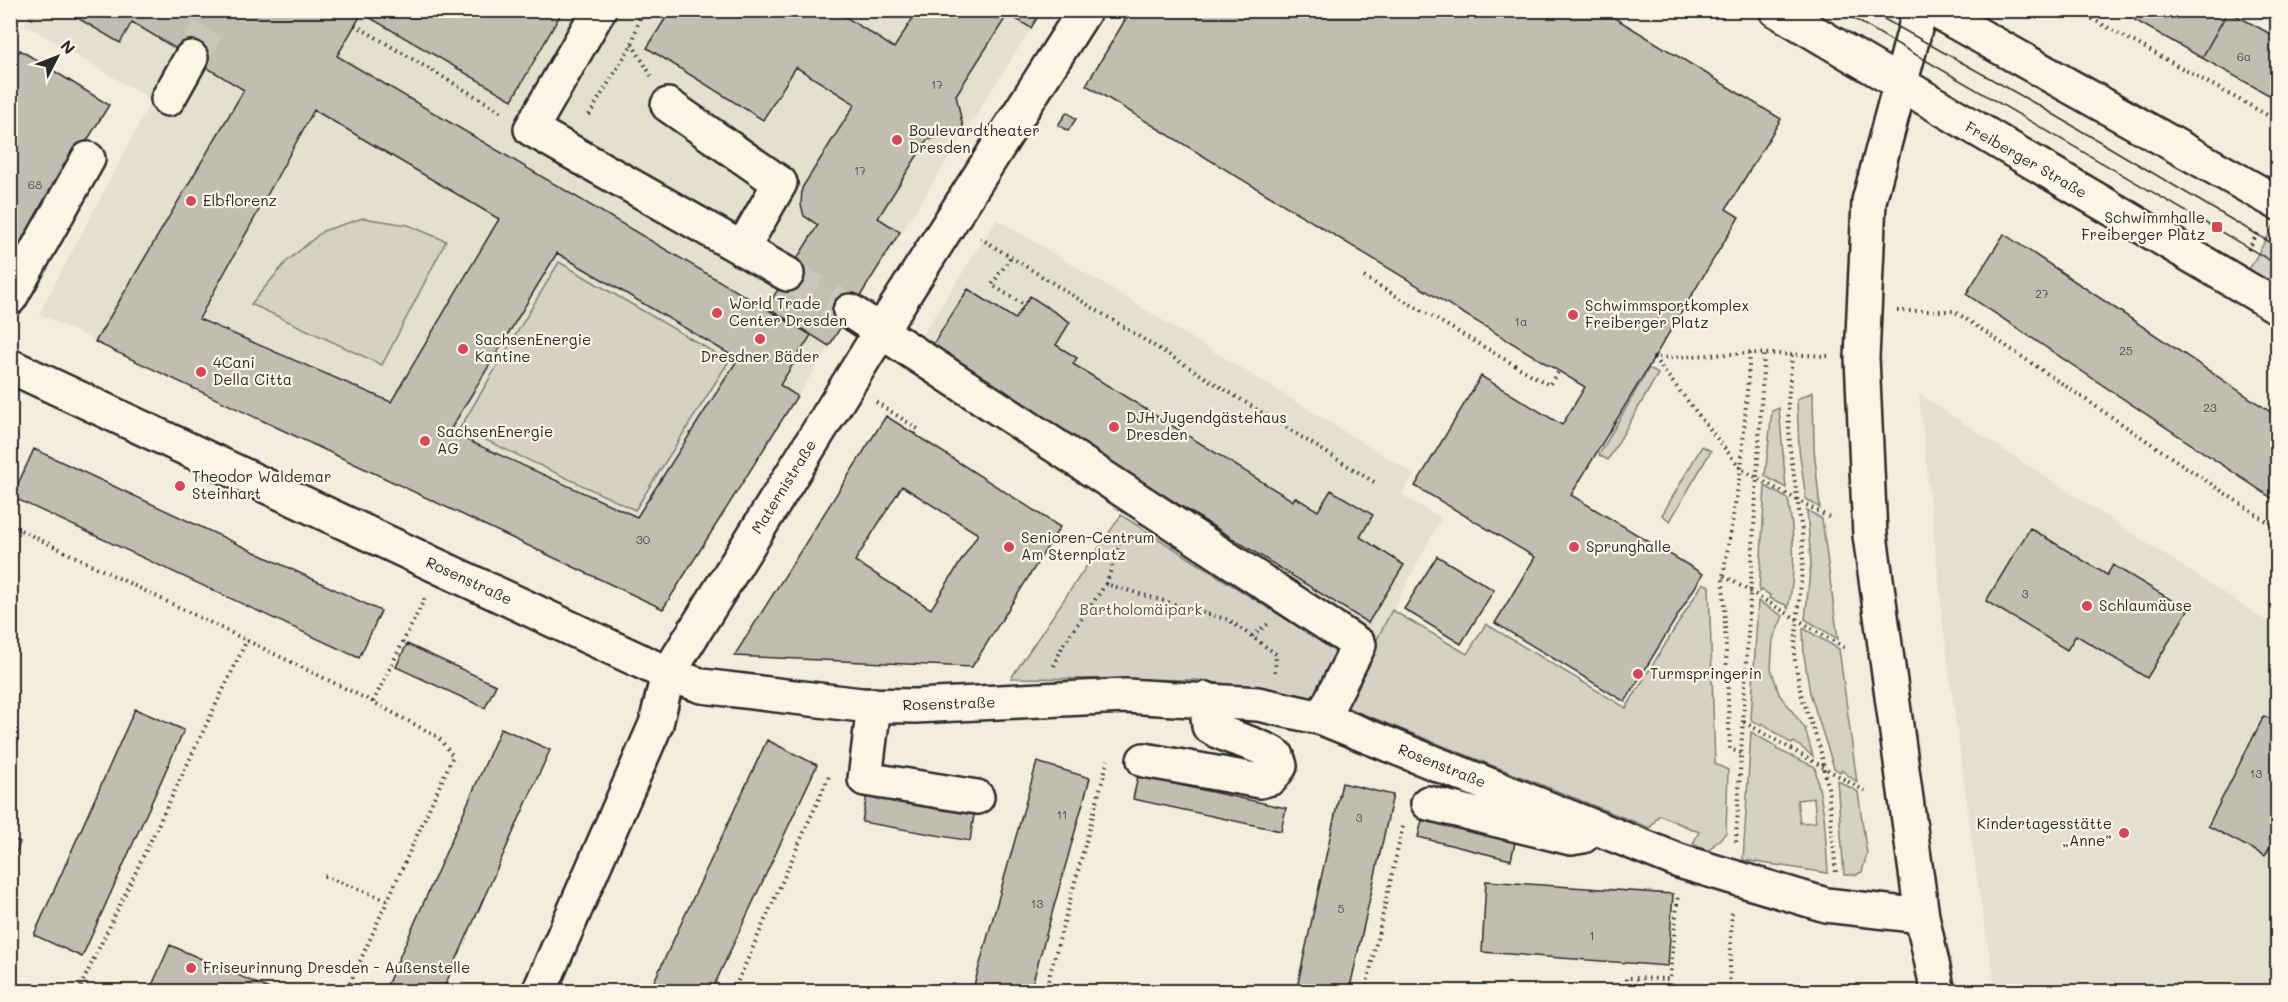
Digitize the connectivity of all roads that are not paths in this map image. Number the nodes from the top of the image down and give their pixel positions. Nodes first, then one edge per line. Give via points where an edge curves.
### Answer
1 (599, 10) edge
2 (1085, 10) edge
3 (1776, 10) edge
4 (1920, 10) edge
5 (1934, 10) edge
6 (191, 58) tunnel mouth
7 (1902, 87) junction
8 (168, 99) dead end
9 (668, 105) dead end
10 (88, 159) dead end
11 (2277, 201) edge
12 (742, 249) junction
13 (787, 274) tunnel mouth
14 (10, 298) edge
15 (2277, 307) edge
16 (850, 311) tunnel mouth
17 (881, 331) junction
18 (10, 366) edge
19 (668, 674) junction
20 (1206, 699) junction
21 (874, 705) junction
22 (1322, 718) junction
23 (1144, 760) dead end
24 (977, 797) dead end
25 (1428, 803) dead end
26 (1606, 832) junction
27 (1922, 916) junction
28 (539, 992) edge
29 (1938, 992) edge

1 - 12 street via 531,129
2 - 17 street, Maternistraße
3 - 7 street, Freiberger Straße
4 - 7 street
5 - 11 street
6 - 8 street
7 - 15 street, Freiberger Straße
7 - 27 street via 1885,134 1869,201 1862,358 1870,535
9 - 12 street via 780,183
10 - 14 street
12 - 13 street
16 - 17 street
17 - 19 street, Maternistraße
17 - 22 street via 1359,645
18 - 19 street, Rosenstraße
19 - 21 street, Rosenstraße via 702,686
19 - 28 street, Maternistraße via 656,724
20 - 21 street, Rosenstraße via 1126,696
20 - 22 street, Rosenstraße
20 - 23 street via 1209,726 1277,756 1280,766 1271,778 1260,781
21 - 24 street via 865,779
22 - 26 street, Rosenstraße
25 - 26 street via 1571,838
26 - 27 street, Rosenstraße via 1733,894
27 - 29 street

